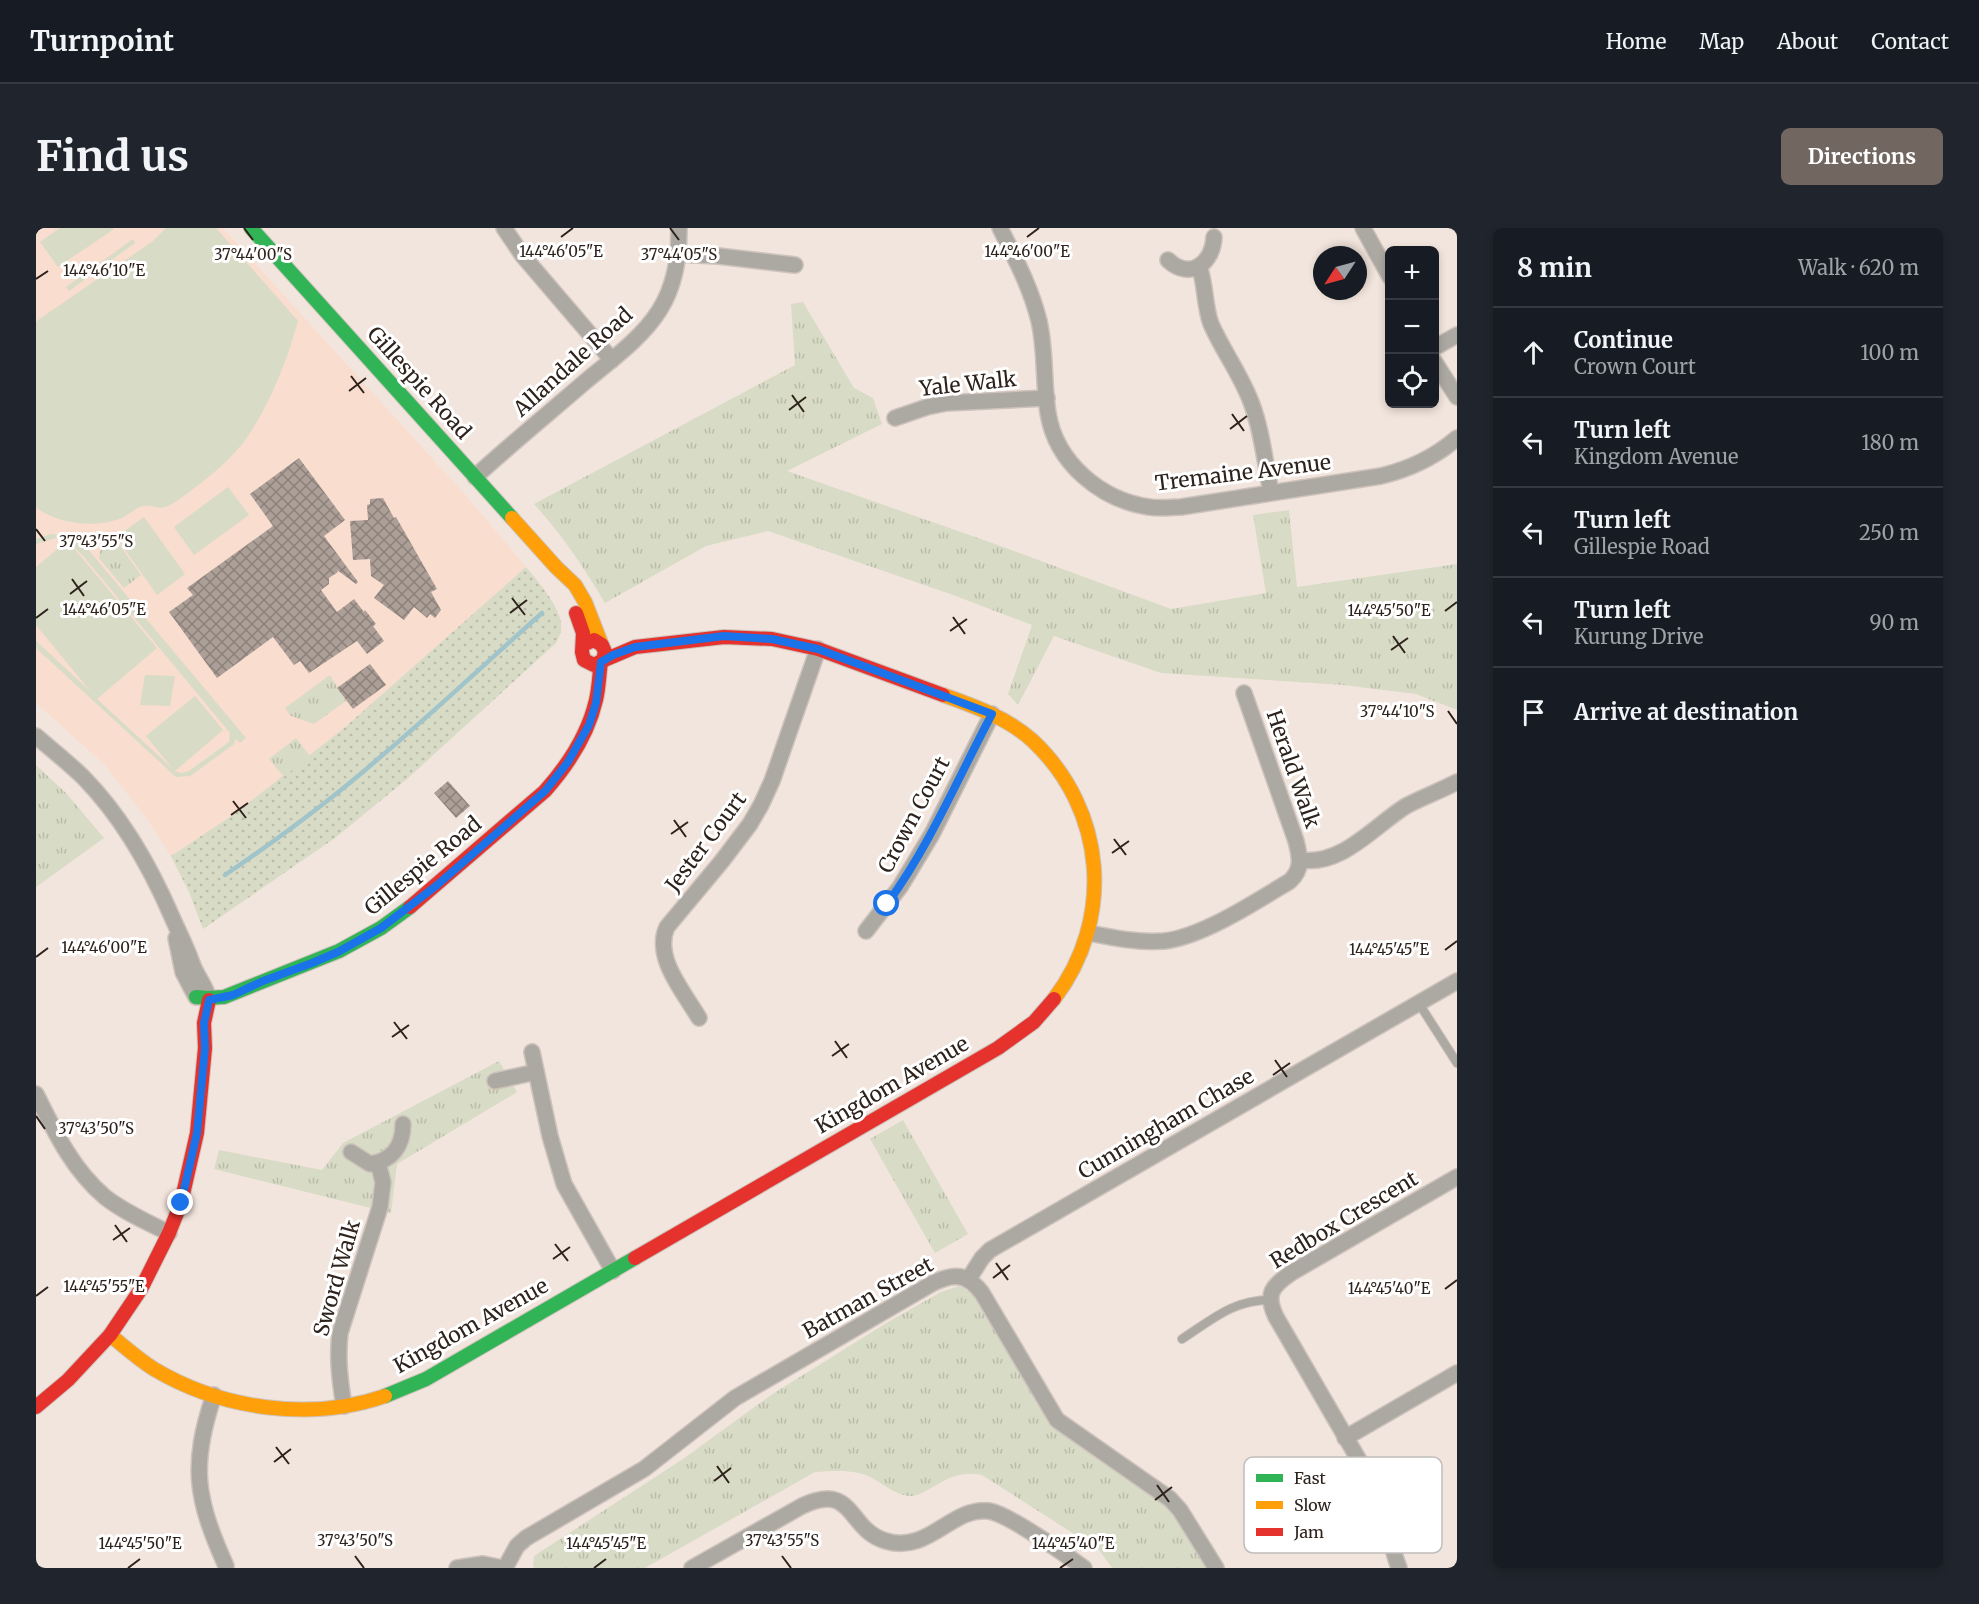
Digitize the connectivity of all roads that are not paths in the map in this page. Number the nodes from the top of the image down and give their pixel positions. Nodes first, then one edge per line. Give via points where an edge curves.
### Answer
1 (251, 228) edge
2 (504, 228) edge
3 (679, 228) edge
4 (1000, 228) edge
5 (1363, 228) edge
6 (1214, 237) dead end
7 (679, 255) junction
8 (1168, 260) dead end
9 (795, 265) dead end
10 (1198, 266) junction
11 (1385, 269) edge
12 (1457, 335) edge
13 (1439, 345) edge
14 (612, 360) junction
15 (1439, 369) edge
16 (1457, 397) edge
17 (1047, 398) junction
18 (896, 418) dead end
19 (1457, 438) edge
20 (475, 477) junction
21 (1271, 492) junction
22 (556, 567) junction
23 (602, 643) junction
24 (583, 645) junction
25 (635, 647) junction
26 (818, 649) junction
27 (597, 662) junction
28 (1244, 693) dead end
29 (992, 714) junction
30 (36, 736) edge
31 (1457, 782) edge
32 (1301, 860) junction
33 (866, 931) dead end
34 (1089, 933) junction
35 (1457, 981) edge
36 (204, 995) junction
37 (1419, 1002) junction
38 (699, 1017) dead end
39 (532, 1052) dead end
40 (1457, 1063) edge
41 (536, 1072) junction
42 (495, 1081) dead end
43 (36, 1095) edge
44 (403, 1124) dead end
45 (351, 1152) dead end
46 (378, 1163) junction
47 (1457, 1177) edge
48 (169, 1233) junction
49 (613, 1271) junction
50 (968, 1280) junction
51 (1270, 1300) junction
52 (110, 1335) junction
53 (1182, 1339) dead end
54 (1457, 1373) edge
55 (214, 1395) junction
56 (344, 1406) junction
57 (36, 1407) edge
58 (1345, 1438) junction
59 (1356, 1457) edge
60 (1394, 1553) edge
61 (226, 1566) dead end
62 (457, 1568) edge
63 (504, 1568) edge
64 (692, 1568) edge
65 (1083, 1568) edge
66 (1216, 1568) edge
67 (1400, 1568) edge

1 - 20 street, Gillespie Road
2 - 14 street via 523,256
3 - 7 street, Allandale Road
4 - 17 street, Tremaine Avenue via 1023,275 1040,324
5 - 11 street
6 - 10 street via 1210,254
7 - 9 street
7 - 14 street, Allandale Road via 674,279 658,312
8 - 10 street via 1184,270
10 - 21 street via 1212,326 1253,405
12 - 13 street
14 - 20 street, Allandale Road
15 - 16 street
17 - 18 street, Yale Walk via 945,404
17 - 21 street, Tremaine Avenue via 1055,435 1068,459 1091,483 1118,498 1168,508
19 - 21 street, Tremaine Avenue via 1422,463 1404,470
20 - 22 street, Gillespie Road
22 - 23 street, Gillespie Road via 579,588
22 - 24 street, Gillespie Road via 582,627
23 - 24 street via 594,640
23 - 25 street, Kingdom Avenue
23 - 27 street via 606,654
24 - 27 street via 582,657
25 - 26 street, Kingdom Avenue via 727,636 772,639
25 - 27 street, Kingdom Avenue
26 - 29 street, Kingdom Avenue
26 - 38 street, Jester Court via 761,805 663,936 666,960
27 - 36 street, Gillespie Road via 596,703 589,725 568,762 545,791 405,911 338,952 284,975 233,995
28 - 32 street, Herald Walk
29 - 33 street, Crown Court via 932,834
29 - 34 street, Kingdom Avenue via 1034,742 1060,771 1079,804 1095,865 1095,905
30 - 36 street via 83,778 122,825 155,879 174,920 180,961
31 - 32 street via 1407,806 1332,857
32 - 34 street via 1290,881 1217,923 1183,937 1145,941
34 - 49 street, Kingdom Avenue via 1072,976 1060,994 1016,1036
35 - 37 street, Cunningham Chase
36 - 48 street via 205,1048 197,1133 181,1203
37 - 40 lane
37 - 50 street, Cunningham Chase via 990,1250
39 - 41 street
41 - 42 street
41 - 49 street via 564,1184
43 - 48 street via 65,1151 87,1179 126,1212
44 - 46 street via 401,1144
45 - 46 street via 370,1164
46 - 56 street, Sword Walk via 383,1182 380,1207 340,1333 337,1355
47 - 51 street, Redbox Crescent via 1291,1273 1273,1288
48 - 52 street via 154,1267
49 - 56 street, Kingdom Avenue via 426,1379 370,1401
50 - 63 street, Batman Street via 952,1276 933,1283 735,1398 644,1469 526,1538
50 - 66 street, Batman Street via 982,1293 1057,1420 1170,1499
51 - 53 lane via 1242,1303
51 - 58 street, Redbox Crescent
52 - 55 street, Kingdom Avenue via 153,1368
52 - 57 street
54 - 58 street
55 - 56 street, Kingdom Avenue via 270,1408
55 - 61 street via 204,1424 198,1469 206,1519
58 - 59 street, Redbox Crescent
60 - 67 street, Redbox Crescent
62 - 63 street via 483,1564
64 - 65 street via 802,1506 827,1498 847,1506 871,1534 894,1543 916,1542 975,1512 994,1512

